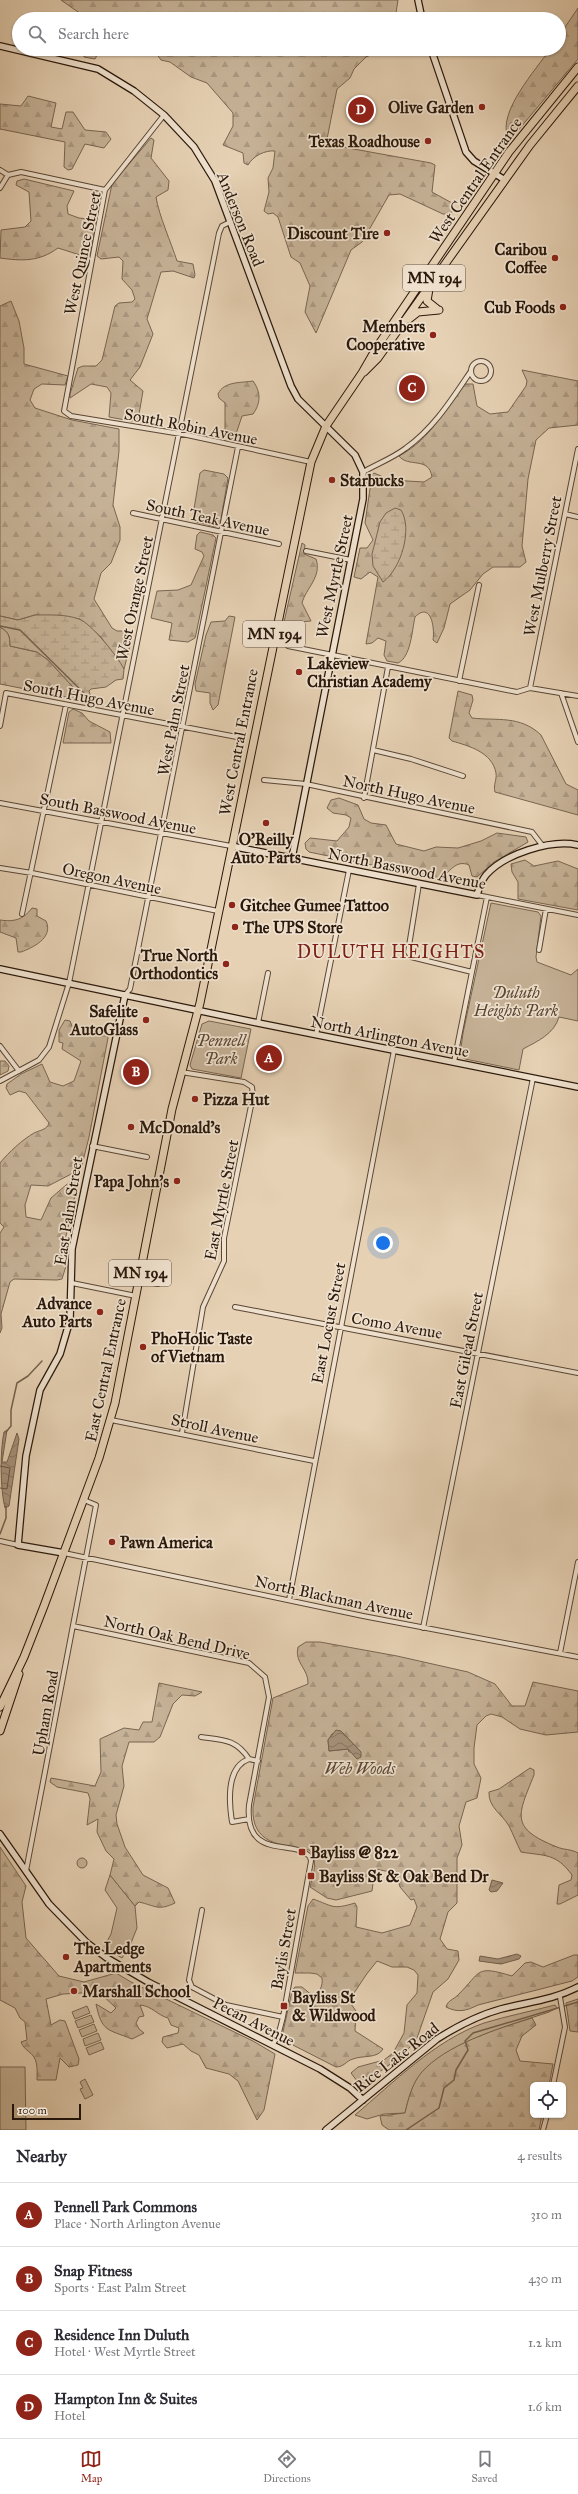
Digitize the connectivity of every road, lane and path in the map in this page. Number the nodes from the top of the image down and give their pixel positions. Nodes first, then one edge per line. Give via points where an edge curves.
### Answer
1 (418, 0) edge
2 (421, 12) edge
3 (0, 46) edge
4 (12, 49) edge
5 (43, 56) edge
6 (433, 56) edge
7 (578, 67) edge
8 (578, 86) edge
9 (164, 115) junction
10 (0, 170) edge
11 (494, 174) junction
12 (8, 175) junction
13 (505, 180) junction
14 (0, 188) edge
15 (105, 190) junction
16 (230, 222) junction
17 (430, 283) junction
18 (397, 330) junction
19 (471, 371) junction
20 (362, 373) junction
21 (66, 414) joint
22 (326, 426) junction
23 (180, 435) junction
24 (238, 447) junction
25 (578, 450) edge
26 (310, 462) junction
27 (363, 472) junction
28 (132, 514) dead end
29 (565, 514) junction
30 (578, 517) edge
31 (162, 521) junction
32 (221, 532) junction
33 (279, 544) dead end
34 (306, 551) dead end
35 (351, 560) junction
36 (480, 585) dead end
37 (288, 646) dead end
38 (331, 654) junction
39 (388, 667) junction
40 (459, 681) junction
41 (530, 688) junction
42 (561, 693) junction
43 (578, 696) edge
44 (66, 705) junction
45 (122, 716) junction
46 (0, 726) edge
47 (184, 727) junction
48 (237, 737) dead end
49 (578, 742) edge
50 (373, 750) junction
51 (463, 776) dead end
52 (264, 780) dead end
53 (306, 784) junction
54 (364, 798) junction
55 (0, 803) edge
56 (44, 812) junction
57 (102, 822) junction
58 (161, 832) junction
59 (542, 845) junction
60 (578, 845) edge
61 (231, 846) junction
62 (292, 858) junction
63 (0, 868) edge
64 (349, 870) junction
65 (32, 873) junction
66 (419, 884) junction
67 (89, 886) junction
68 (477, 895) junction
69 (487, 897) junction
70 (148, 898) junction
71 (546, 909) junction
72 (218, 912) junction
73 (22, 914) dead end
74 (578, 915) edge
75 (539, 950) dead end
76 (0, 969) edge
77 (472, 972) junction
78 (268, 973) dead end
79 (69, 983) junction
80 (125, 995) junction
81 (198, 1010) junction
82 (258, 1023) junction
83 (316, 1035) junction
84 (0, 1046) edge
85 (394, 1050) junction
86 (454, 1062) junction
87 (19, 1071) junction
88 (181, 1072) junction
89 (533, 1078) junction
90 (0, 1081) edge
91 (578, 1087) edge
92 (92, 1146) junction
93 (147, 1157) dead end
94 (139, 1280) junction
95 (72, 1283) junction
96 (158, 1284) dead end
97 (136, 1296) junction
98 (235, 1307) dead end
99 (339, 1328) junction
100 (478, 1352) junction
101 (578, 1372) edge
102 (111, 1420) junction
103 (182, 1433) junction
104 (314, 1461) junction
105 (84, 1500) junction
106 (0, 1541) edge
107 (18, 1545) junction
108 (64, 1552) junction
109 (86, 1557) junction
110 (578, 1562) edge
111 (289, 1600) junction
112 (73, 1626) junction
113 (423, 1628) junction
114 (560, 1653) junction
115 (24, 1657) junction
116 (578, 1657) edge
117 (0, 1707) edge
118 (0, 1731) edge
119 (201, 1737) dead end
120 (249, 1759) junction
121 (258, 1761) junction
122 (248, 1819) junction
123 (0, 1834) edge
124 (25, 1873) junction
125 (202, 1910) dead end
126 (578, 1987) edge
127 (560, 1997) junction
128 (283, 2017) junction
129 (273, 2044) junction
130 (554, 2082) edge
131 (362, 2100) junction
132 (545, 2118) edge
133 (326, 2130) edge
134 (543, 2130) edge

1 - 2 street
3 - 4 street, Anderson Road
5 - 9 street, Anderson Road via 98,69 134,91
6 - 11 street via 466,152 474,161
7 - 11 highway, West Central Entrance / MN 194
8 - 13 highway, West Central Entrance / MN 194
9 - 15 street, West Quince Street
9 - 16 street, Anderson Road via 194,148 214,181
10 - 12 street
11 - 13 street
11 - 20 highway, West Central Entrance / MN 194 via 376,347
12 - 14 street
12 - 15 street via 28,173
13 - 17 highway, West Central Entrance / MN 194
15 - 21 street, West Quince Street via 64,405
16 - 22 street, Anderson Road via 290,386 298,399
16 - 23 street, West Orange Street via 222,226 219,233
17 - 18 highway, West Central Entrance / MN 194
17 - 18 highway via 427,301 439,310 418,312
18 - 20 highway, West Central Entrance / MN 194 via 373,364
19 - 19 street via 473,377 481,381 489,377 491,371 486,362 479,361 474,364
19 - 27 street via 438,419 425,432 405,449
20 - 22 highway, West Central Entrance / MN 194
21 - 23 street, South Robin Avenue
22 - 26 highway, West Central Entrance / MN 194
22 - 27 street, Anderson Road via 355,455
23 - 24 street, South Robin Avenue
23 - 31 street, West Orange Street
24 - 26 street, South Robin Avenue
24 - 32 street, West Palm Street
25 - 29 street, West Mulberry Street
26 - 61 highway, West Central Entrance / MN 194
27 - 35 street, West Myrtle Street via 363,498
28 - 31 street, South Teak Avenue
29 - 30 street
29 - 41 street, West Mulberry Street
31 - 32 street, South Teak Avenue
31 - 45 street, West Orange Street
32 - 33 street, South Teak Avenue
32 - 47 street, West Palm Street
34 - 35 street
35 - 38 street, West Myrtle Street
36 - 40 street
37 - 38 street
38 - 39 street
38 - 53 street, West Myrtle Street
39 - 40 street
39 - 50 street
40 - 41 street via 519,692
41 - 42 street
42 - 43 street
42 - 49 street
44 - 45 street, South Hugo Avenue
44 - 46 street, South Hugo Avenue via 6,693
44 - 56 street
45 - 47 street, South Hugo Avenue
45 - 57 street, West Orange Street
47 - 48 street, South Hugo Avenue
47 - 58 street, West Palm Street
50 - 51 street
50 - 54 street
52 - 53 street, North Hugo Avenue
53 - 54 street, North Hugo Avenue
53 - 62 street, West Myrtle Street
54 - 59 street, North Hugo Avenue via 532,832
55 - 56 street, South Basswood Avenue
56 - 57 street, South Basswood Avenue
56 - 65 street
57 - 58 street, South Basswood Avenue
57 - 67 street, West Orange Street
58 - 61 street, South Basswood Avenue
58 - 70 street, West Palm Street
59 - 60 street
59 - 68 street via 492,869 482,881
61 - 62 street, North Basswood Avenue
61 - 72 highway, West Central Entrance / MN 194
62 - 64 street, North Basswood Avenue
63 - 65 street, Oregon Avenue
64 - 66 street, North Basswood Avenue
64 - 83 street
65 - 67 street, Oregon Avenue
65 - 73 street
66 - 68 street, North Basswood Avenue
66 - 77 street via 408,952 412,957
67 - 70 street, Oregon Avenue
67 - 79 street, West Orange Street
68 - 69 street, North Basswood Avenue
69 - 71 street, North Basswood Avenue
69 - 77 street
70 - 72 street, Oregon Avenue
70 - 80 street, West Palm Street via 130,989
71 - 74 street, North Basswood Avenue
71 - 75 street
72 - 81 highway, West Central Entrance / MN 194
76 - 79 street, North Arlington Avenue
77 - 86 street
78 - 82 street
79 - 80 street, North Arlington Avenue
79 - 87 street, West Orange Street via 49,1047 39,1060
80 - 81 street, North Arlington Avenue
80 - 92 street, East Palm Street
81 - 82 street, North Arlington Avenue
81 - 88 highway, East Central Entrance / MN 194
82 - 83 street, North Arlington Avenue
83 - 85 street, North Arlington Avenue
84 - 87 street
85 - 86 street, North Arlington Avenue
85 - 99 street, East Locust Street
86 - 89 street, North Arlington Avenue
87 - 90 street, West Orange Street
88 - 94 highway, East Central Entrance / MN 194
88 - 103 street, East Myrtle Street via 244,1082 252,1087 253,1096 224,1238 224,1261 203,1307
89 - 91 street, North Arlington Avenue
89 - 100 street, East Gilead Street
92 - 93 street
92 - 95 street, East Palm Street via 72,1249
94 - 96 street
94 - 97 highway, East Central Entrance / MN 194
95 - 97 street
95 - 107 street, East Palm Street via 67,1337 40,1390 35,1409 22,1485
97 - 102 highway, East Central Entrance / MN 194
98 - 99 street, Como Avenue
99 - 100 street, Como Avenue
99 - 104 street, East Locust Street
100 - 101 street, Como Avenue
100 - 113 street, East Gilead Street
102 - 103 street, Stroll Avenue
102 - 105 highway, East Central Entrance / MN 194
103 - 104 street, Stroll Avenue
104 - 111 street, East Locust Street
105 - 108 highway, East Central Entrance / MN 194
105 - 109 street, Upham Road via 96,1505
106 - 107 street
107 - 108 street
108 - 109 street, North Blackman Avenue
108 - 115 highway, East Central Entrance / MN 194
109 - 111 street, North Blackman Avenue
109 - 112 street, Upham Road
110 - 114 street
111 - 113 street, North Blackman Avenue
112 - 121 street, North Oak Bend Drive via 249,1663 265,1677 269,1697
112 - 124 street, Upham Road
113 - 114 street, North Blackman Avenue
114 - 116 street, North Blackman Avenue
115 - 117 highway, East Central Entrance / MN 194
115 - 118 highway, East Central Entrance / MN 194
119 - 120 street via 234,1743 243,1749
120 - 121 street
120 - 122 street via 238,1769 230,1795 232,1822
121 - 122 street, North Oak Bend Drive
122 - 128 street, Baylis Street via 254,1832 264,1842 273,1847 304,1852 310,1857
123 - 124 street, Pecan Avenue
124 - 129 street, Pecan Avenue via 68,1925 107,1958 148,1982
125 - 128 street via 189,1980 192,1987 226,2006
126 - 127 street, Rice Lake Road
127 - 130 street via 565,2028
127 - 131 street, Rice Lake Road via 500,2009 454,2029 436,2039
128 - 129 street, Baylis Street
129 - 131 street, Pecan Avenue via 336,2078
131 - 133 street, Rice Lake Road
132 - 134 street

